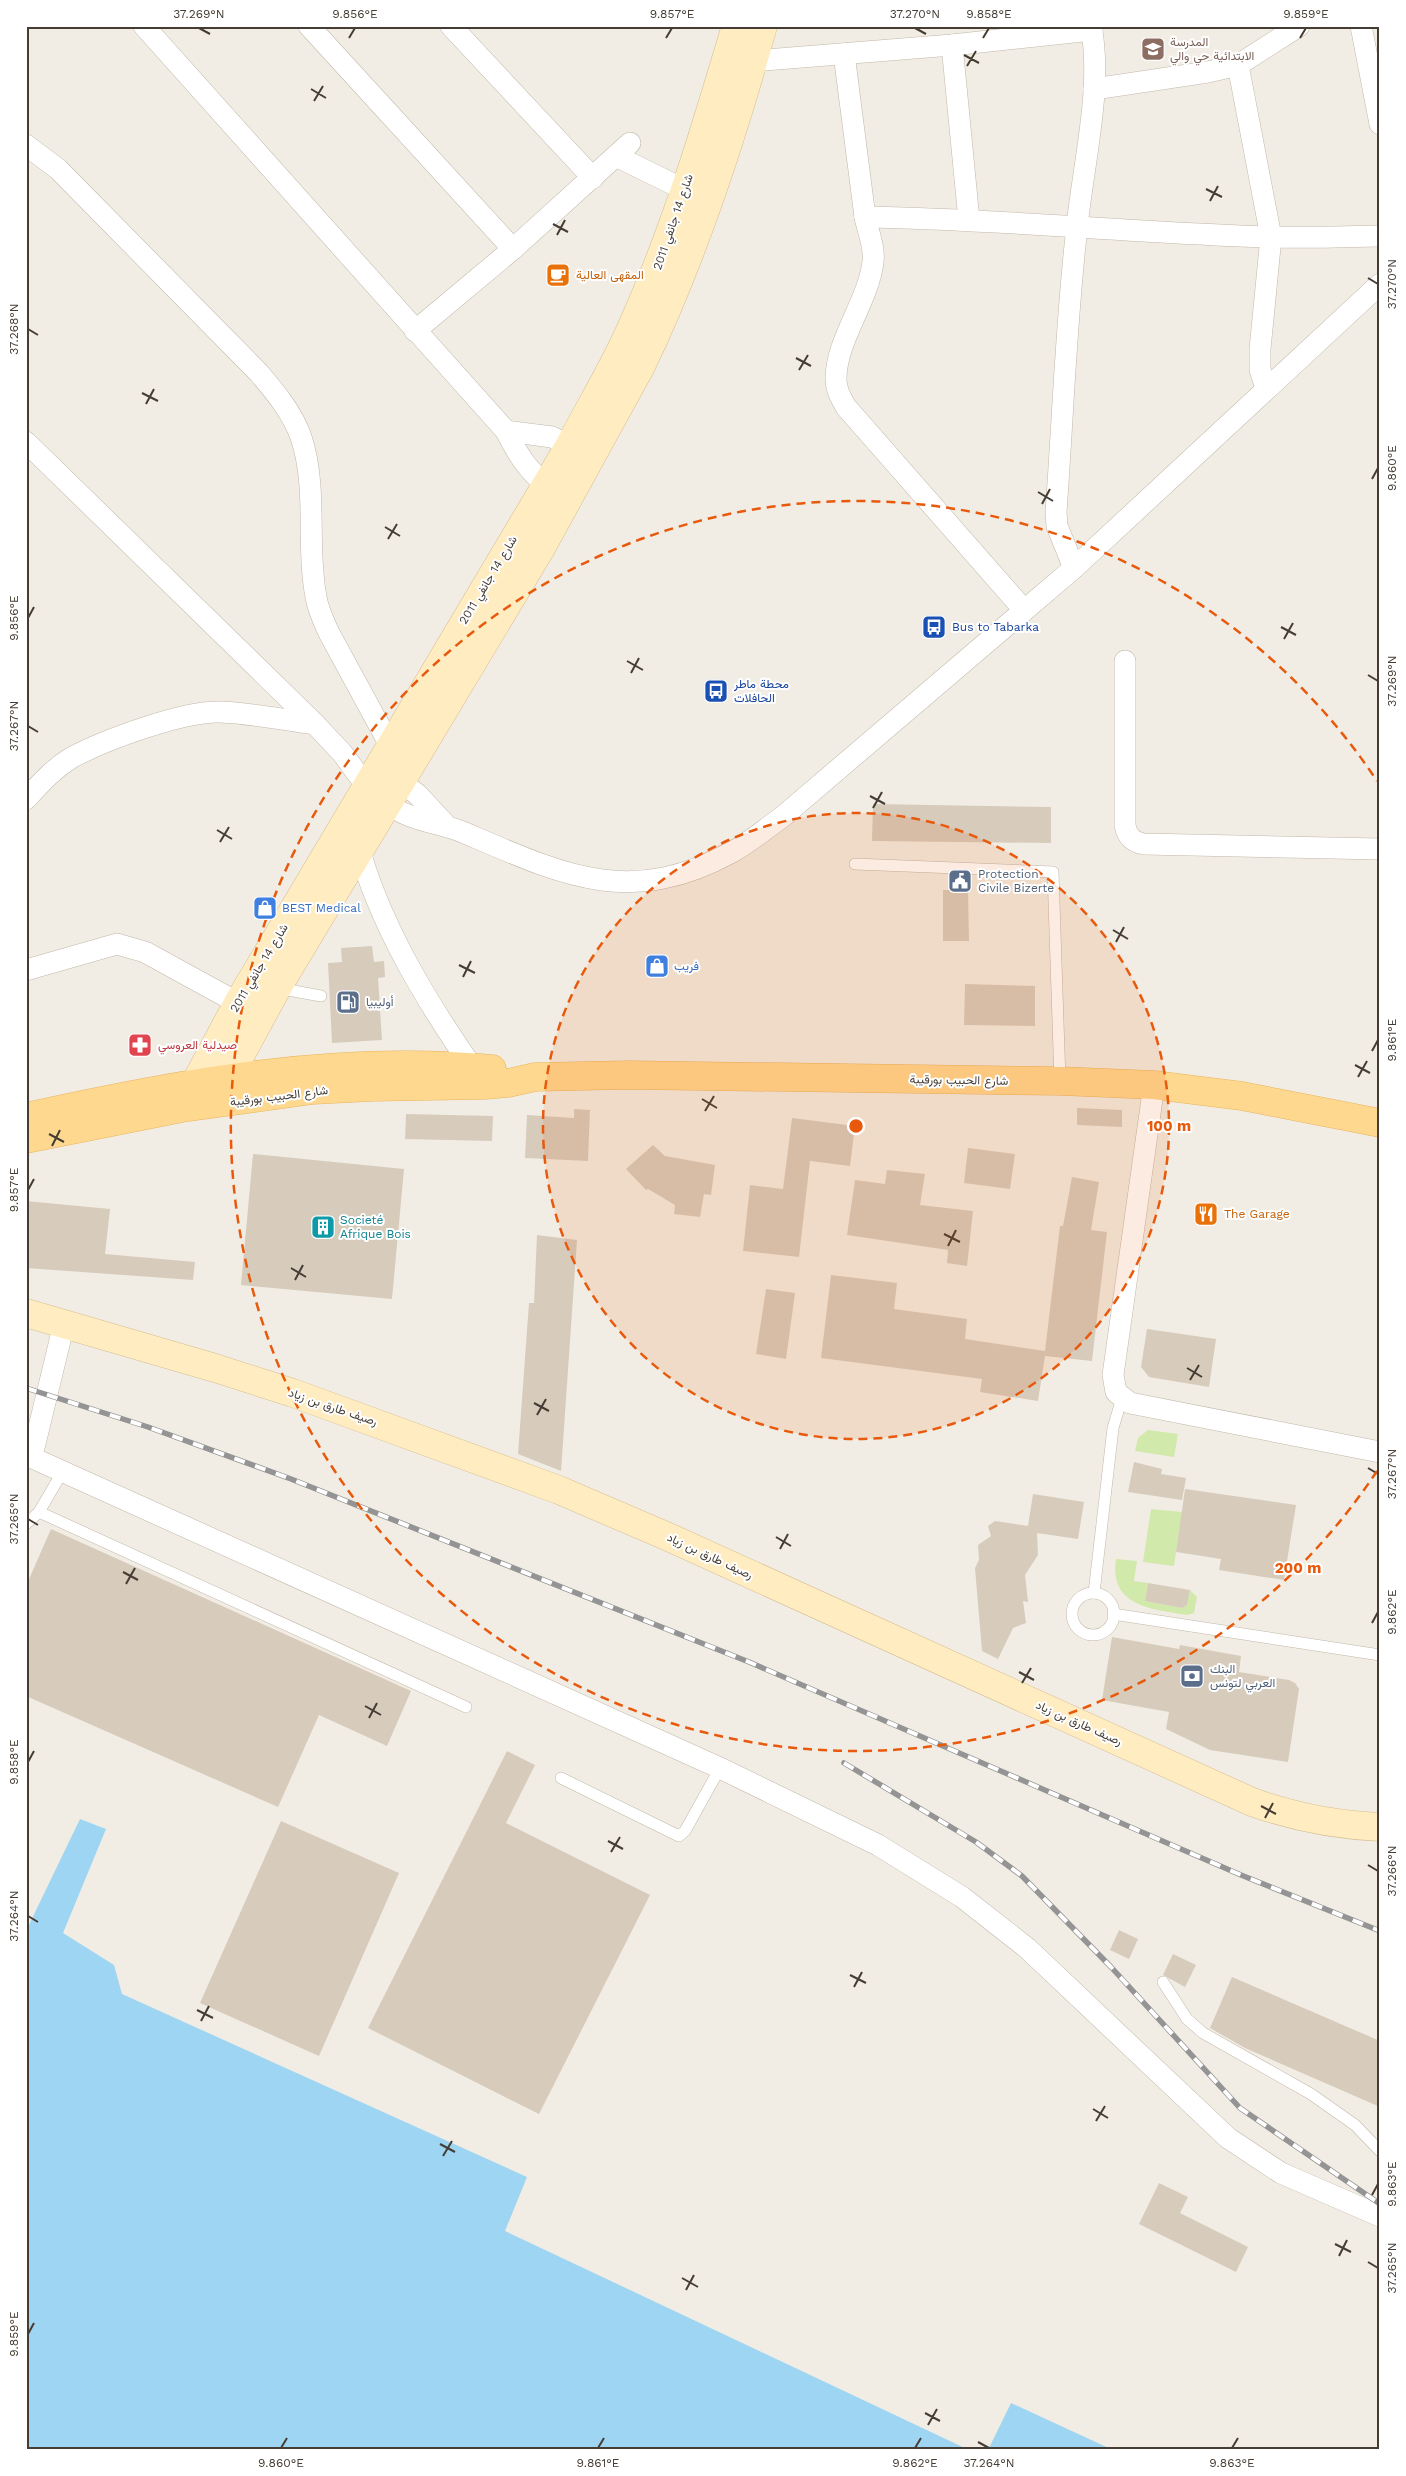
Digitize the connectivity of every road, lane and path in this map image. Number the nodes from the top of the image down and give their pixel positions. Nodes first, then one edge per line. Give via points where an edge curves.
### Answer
1 (144, 26) edge
2 (309, 26) edge
3 (451, 26) edge
4 (736, 26) edge
5 (763, 26) edge
6 (1299, 26) edge
7 (1361, 26) edge
8 (1092, 28) edge
9 (1278, 31) edge
10 (952, 45) junction
11 (844, 54) junction
12 (754, 60) junction
13 (1238, 65) junction
14 (1094, 89) junction
15 (1380, 124) edge
16 (26, 145) edge
17 (593, 178) junction
18 (685, 190) junction
19 (865, 217) junction
20 (969, 220) junction
21 (1076, 228) junction
22 (1380, 236) edge
23 (1271, 237) junction
24 (514, 249) junction
25 (1380, 284) edge
26 (415, 331) junction
27 (1266, 388) junction
28 (506, 431) junction
29 (26, 442) edge
30 (581, 452) junction
31 (545, 485) junction
32 (569, 500) junction
33 (1074, 568) junction
34 (1024, 610) junction
35 (1125, 661) dead end
36 (314, 724) junction
37 (381, 777) junction
38 (401, 782) junction
39 (26, 800) edge
40 (350, 816) junction
41 (445, 824) junction
42 (359, 850) junction
43 (1380, 850) edge
44 (855, 864) dead end
45 (26, 970) edge
46 (277, 988) junction
47 (321, 996) dead end
48 (238, 1003) junction
49 (478, 1076) junction
50 (1060, 1081) junction
51 (1154, 1085) junction
52 (223, 1091) junction
53 (187, 1096) junction
54 (26, 1117) edge
55 (1380, 1123) edge
56 (26, 1139) edge
57 (26, 1313) edge
58 (64, 1324) junction
59 (1122, 1398) junction
60 (1380, 1452) edge
61 (28, 1457) edge
62 (63, 1471) junction
63 (39, 1512) junction
64 (26, 1524) edge
65 (1094, 1593) junction
66 (1113, 1614) junction
67 (1380, 1655) edge
68 (466, 1707) dead end
69 (720, 1768) junction
70 (562, 1778) dead end
71 (1380, 1827) edge
72 (1163, 1982) dead end
73 (1380, 2151) edge
74 (1380, 2216) edge

1 - 26 street
2 - 24 street
3 - 17 street
4 - 18 main road, شارع 14 جانفي 2011
5 - 12 main road, شارع 14 جانفي 2011
6 - 9 street
7 - 15 street
8 - 10 street
8 - 14 street
9 - 13 street
10 - 11 street
10 - 20 street
11 - 12 street
11 - 19 street
12 - 30 main road, شارع 14 جانفي 2011 via 710,196 659,327
13 - 14 street
13 - 23 street
14 - 21 street
16 - 37 street via 58,169 259,373 288,410 300,437 310,484 316,598
17 - 18 street via 624,150
17 - 24 street
18 - 30 main road, شارع 14 جانفي 2011 via 660,260
19 - 20 street
19 - 34 street via 873,263 840,355 836,379 838,392 846,407
20 - 21 street
21 - 23 street
21 - 33 street via 1056,512 1060,534
22 - 23 street
23 - 27 street via 1260,350 1260,370
24 - 26 street
25 - 27 street
26 - 28 street
27 - 33 street
28 - 30 street via 552,437
28 - 31 street via 529,471
29 - 36 street
30 - 31 main road, شارع 14 جانفي 2011
30 - 32 main road, شارع 14 جانفي 2011
31 - 32 street
31 - 37 main road, شارع 14 جانفي 2011
32 - 38 main road, شارع 14 جانفي 2011
33 - 34 street
34 - 41 street via 781,818 734,852 703,867 673,877 645,881 583,878 547,867
35 - 43 street via 1125,825 1128,836 1133,840 1144,844
36 - 37 street via 343,755
36 - 39 street via 219,712 170,719 72,758 54,771
37 - 38 main road, شارع 14 جانفي 2011
37 - 40 main road, شارع 14 جانفي 2011
37 - 41 street via 412,817
37 - 42 main road, شارع 14 جانفي 2011
38 - 41 street via 418,794
40 - 42 street
40 - 48 main road, شارع 14 جانفي 2011
42 - 46 main road, شارع 14 جانفي 2011
42 - 49 street via 367,877 390,928 445,1029
44 - 50 lane via 1053,872
45 - 48 street via 117,944 145,952
46 - 47 lane
46 - 52 main road, شارع 14 جانفي 2011
48 - 53 main road, شارع 14 جانفي 2011
49 - 50 main road, شارع الحبيب بورقيبة via 507,1070 535,1076
49 - 52 main road, شارع الحبيب بورقيبة via 372,1066
50 - 51 main road, شارع الحبيب بورقيبة
51 - 55 main road, شارع الحبيب بورقيبة via 1242,1096
51 - 59 street via 1113,1375 1116,1392
52 - 53 main road, شارع الحبيب بورقيبة
53 - 54 main road, شارع الحبيب بورقيبة
53 - 56 main road, شارع الحبيب بورقيبة
57 - 58 main road, رصيف طارق بن زياد
58 - 61 street
58 - 71 main road, رصيف طارق بن زياد via 293,1393 559,1490 1252,1802 1318,1821
59 - 60 street via 1130,1403
59 - 65 lane via 1113,1428
61 - 62 street
62 - 63 lane
62 - 69 street
63 - 64 lane
63 - 68 lane
65 - 66 lane via 1108,1600
65 - 66 lane via 1081,1596 1072,1607 1077,1627 1096,1634 1108,1627
66 - 67 lane
69 - 70 lane via 685,1831 679,1836
69 - 74 street via 878,1845 962,1897 1027,1948 1228,2138 1281,2173
72 - 73 lane via 1187,2019 1203,2033 1311,2094 1355,2125

